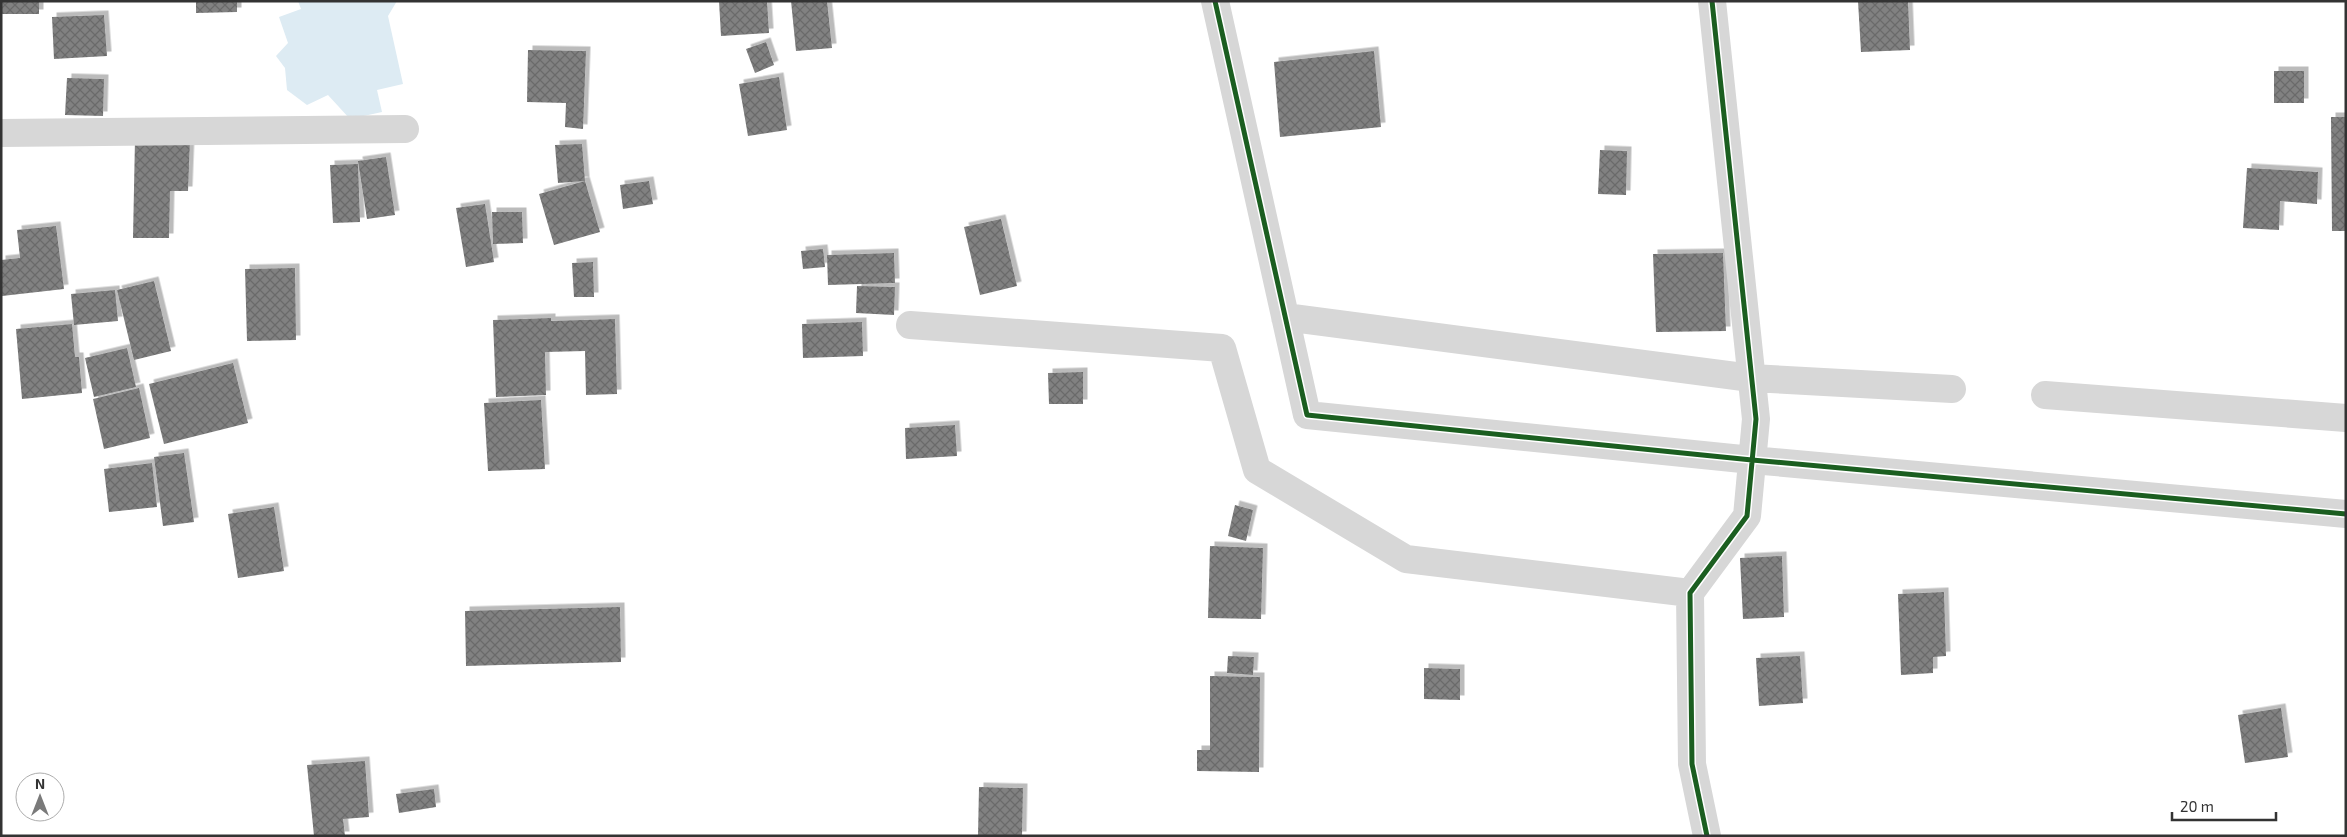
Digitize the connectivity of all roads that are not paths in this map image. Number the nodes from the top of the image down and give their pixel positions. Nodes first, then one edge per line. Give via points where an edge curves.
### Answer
1 (1215, 1) edge
2 (1712, 1) edge
3 (405, 129) dead end
4 (1, 133) edge
5 (1285, 317) junction
6 (910, 325) dead end
7 (1751, 378) junction
8 (1952, 389) dead end
9 (2045, 395) dead end
10 (2346, 418) edge
11 (1752, 460) junction
12 (2346, 514) edge
13 (1690, 593) junction
14 (1707, 836) edge

1 - 5 street
2 - 7 street
3 - 4 street
5 - 7 street
5 - 11 street via 1307,415
6 - 13 street via 1222,348 1257,470 1406,559
7 - 8 street
7 - 11 street via 1756,420
9 - 10 street
11 - 12 street
11 - 13 street via 1747,516
13 - 14 street via 1692,764

